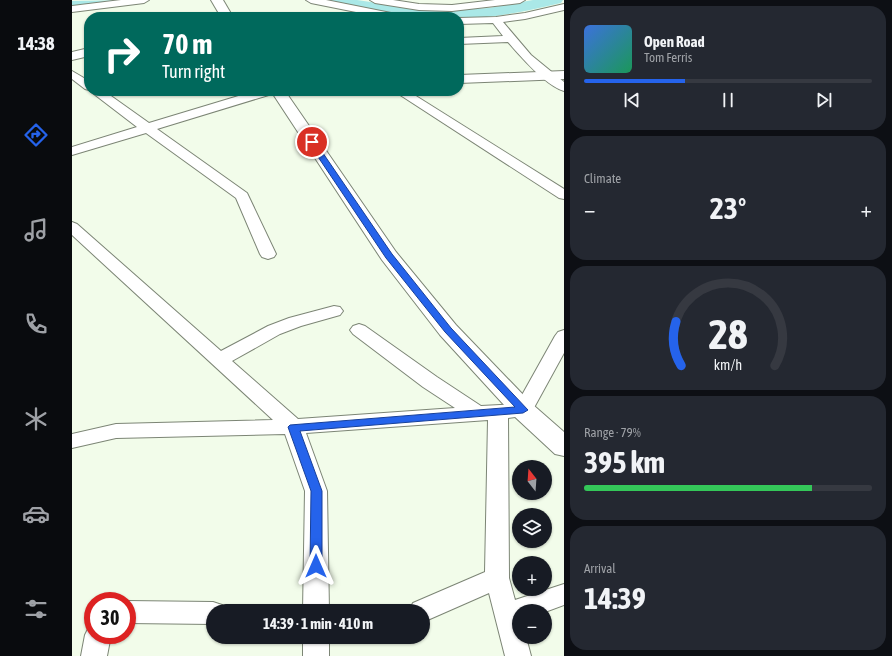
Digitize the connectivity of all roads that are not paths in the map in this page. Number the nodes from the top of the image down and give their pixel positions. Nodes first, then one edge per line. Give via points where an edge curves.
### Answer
1 (144, 0) edge
2 (217, 0) edge
3 (311, 0) edge
4 (376, 0) edge
5 (520, 0) edge
6 (487, 2) edge
7 (564, 7) edge
8 (72, 9) edge
9 (224, 12) edge
10 (371, 12) edge
11 (496, 20) junction
12 (464, 21) edge
13 (510, 39) junction
14 (464, 41) edge
15 (84, 53) edge
16 (72, 56) edge
17 (72, 74) edge
18 (564, 75) edge
19 (547, 76) junction
20 (464, 79) edge
21 (84, 82) edge
22 (564, 87) edge
23 (103, 96) edge
24 (252, 96) edge
25 (281, 96) edge
26 (408, 96) edge
27 (149, 129) junction
28 (72, 151) edge
29 (562, 192) edge
30 (72, 227) edge
31 (268, 254) dead end
32 (334, 310) dead end
33 (359, 330) dead end
34 (564, 336) edge
35 (219, 360) junction
36 (523, 410) junction
37 (488, 413) junction
38 (293, 427) junction
39 (72, 442) edge
40 (564, 447) edge
41 (497, 578) junction
42 (564, 594) edge
43 (316, 604) edge
44 (430, 607) edge
45 (136, 612) edge
46 (206, 613) edge
47 (507, 613) junction
48 (96, 644) edge
49 (316, 644) edge
50 (94, 656) edge
51 (316, 656) edge
52 (518, 656) edge

1 - 8 street
2 - 9 main road
3 - 10 street
4 - 6 street via 432,8 452,8
5 - 6 street
7 - 11 street
11 - 12 street
11 - 13 street
13 - 14 street
13 - 19 street
15 - 16 main road
17 - 21 street
18 - 19 main road
19 - 20 main road
19 - 22 street
23 - 27 street
24 - 27 street
25 - 36 main road via 389,256 448,330
26 - 29 street
27 - 28 street
27 - 31 street via 242,196
30 - 35 street
32 - 35 street via 274,330
33 - 37 street via 430,382
34 - 36 street
35 - 38 street
36 - 37 street
36 - 40 main road
37 - 38 street
37 - 41 street
38 - 39 street via 116,431
38 - 43 street via 316,491
41 - 44 street
41 - 47 street
42 - 47 street
45 - 46 street
47 - 52 street
48 - 50 street
49 - 51 street

